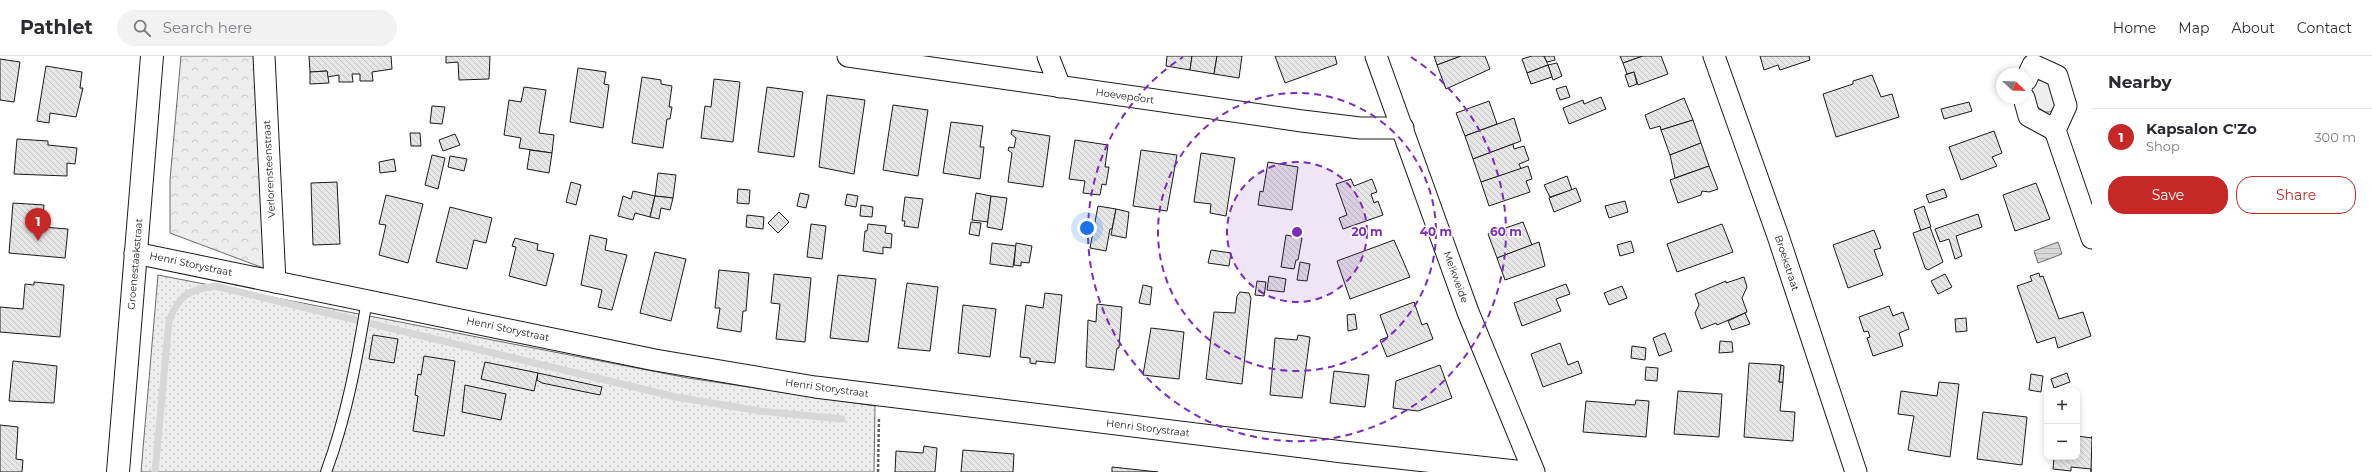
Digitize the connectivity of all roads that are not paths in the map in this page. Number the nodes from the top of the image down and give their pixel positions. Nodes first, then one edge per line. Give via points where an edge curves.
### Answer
1 (152, 56) edge
2 (264, 56) edge
3 (848, 56) edge
4 (1048, 56) edge
5 (1376, 56) edge
6 (1714, 56) edge
7 (2030, 67) edge
8 (1060, 87) junction
9 (2026, 104) edge
10 (1403, 128) junction
11 (2055, 130) junction
12 (2092, 238) edge
13 (135, 253) junction
14 (275, 282) junction
15 (366, 306) junction
16 (118, 472) edge
17 (326, 472) edge
18 (1526, 472) edge
19 (1534, 472) edge
20 (1856, 472) edge

1 - 13 street, Groenestaakstraat
2 - 14 street, Verlorensteenstraat
3 - 8 street, Hoevepoort
4 - 8 street
5 - 10 street, Melkweide
6 - 20 street, Broekstraat via 1778,236
7 - 11 street via 2057,76 2066,106
8 - 10 street, Hoevepoort via 1360,128
9 - 11 street via 2029,116
10 - 19 street, Melkweide via 1468,312
11 - 12 street
13 - 14 street, Henri Storystraat
13 - 16 street, Groenestaakstraat
14 - 15 street, Henri Storystraat
15 - 17 lane via 353,384
15 - 18 street, Henri Storystraat via 655,360 880,396

